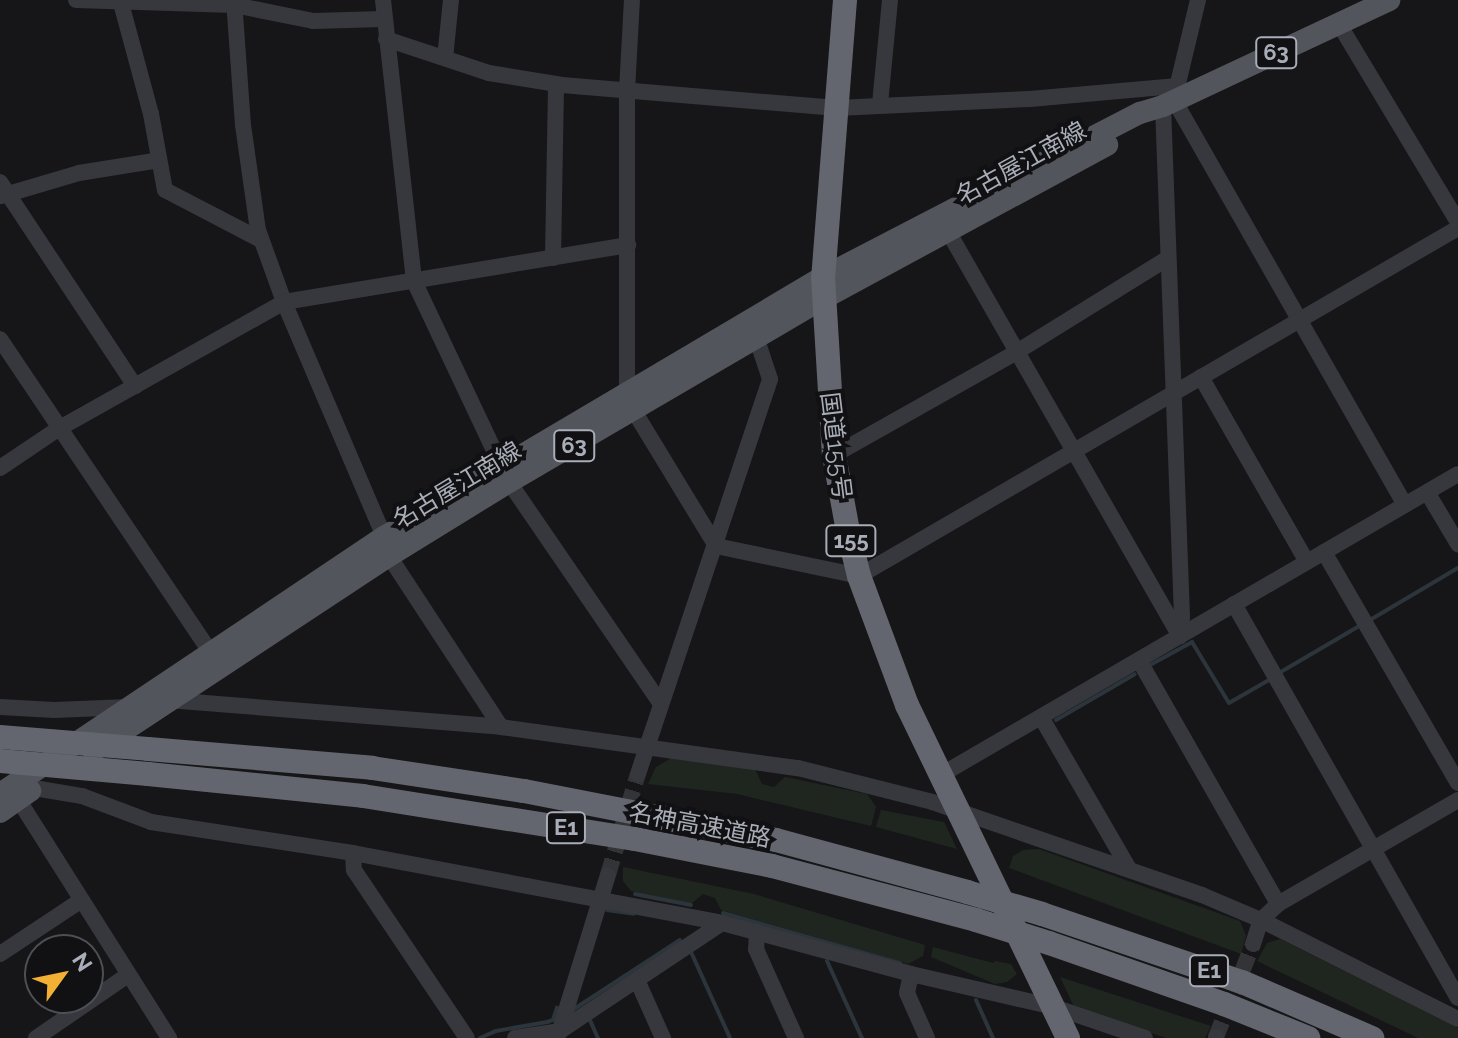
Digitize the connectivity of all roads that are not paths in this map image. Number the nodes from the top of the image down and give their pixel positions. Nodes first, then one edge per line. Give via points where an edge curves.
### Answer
1 (76, 0) edge
2 (383, 0) edge
3 (451, 0) edge
4 (632, 0) edge
5 (845, 0) edge
6 (890, 0) edge
7 (1198, 0) edge
8 (1389, 0) edge
9 (234, 2) edge
10 (121, 3) junction
11 (383, 19) junction
12 (1339, 24) junction
13 (386, 39) junction
14 (445, 58) junction
15 (556, 84) junction
16 (627, 91) junction
17 (1171, 97) junction
18 (880, 104) junction
19 (837, 108) junction
20 (159, 160) junction
21 (2, 191) edge
22 (1458, 225) edge
23 (949, 233) junction
24 (261, 240) junction
25 (628, 245) junction
26 (553, 258) junction
27 (1168, 258) junction
28 (414, 281) junction
29 (823, 288) junction
30 (284, 302) junction
31 (1298, 321) junction
32 (0, 339) edge
33 (757, 340) junction
34 (1015, 353) junction
35 (1201, 377) junction
36 (135, 386) junction
37 (1174, 393) junction
38 (630, 401) junction
39 (58, 429) junction
40 (1072, 452) junction
41 (834, 455) junction
42 (0, 468) edge
43 (504, 474) junction
44 (1458, 474) edge
45 (1427, 492) junction
46 (1405, 505) junction
47 (1458, 544) edge
48 (716, 546) junction
49 (386, 547) junction
50 (1324, 552) junction
51 (1307, 562) junction
52 (859, 576) junction
53 (1234, 604) junction
54 (1180, 636) junction
55 (210, 652) junction
56 (1139, 660) junction
57 (172, 699) junction
58 (661, 704) junction
59 (0, 707) edge
60 (126, 708) junction
61 (1041, 717) junction
62 (501, 727) junction
63 (0, 737) edge
64 (647, 746) junction
65 (0, 761) edge
66 (638, 774) tunnel mouth
67 (939, 776) junction
68 (1458, 783) edge
69 (13, 798) edge
70 (1458, 800) edge
71 (961, 814) junction
72 (1375, 848) junction
73 (353, 853) junction
74 (1129, 869) junction
75 (608, 875) tunnel mouth
76 (599, 897) junction
77 (80, 901) junction
78 (1278, 904) junction
79 (1261, 920) junction
80 (722, 923) junction
81 (757, 932) junction
82 (1253, 944) tunnel mouth
83 (0, 954) edge
84 (911, 974) junction
85 (128, 975) junction
86 (637, 980) junction
87 (1458, 998) edge
88 (1054, 1007) junction
89 (1458, 1019) edge
90 (559, 1034) edge
91 (36, 1038) edge
92 (169, 1038) edge
93 (467, 1038) edge
94 (515, 1038) edge
95 (663, 1038) edge
96 (796, 1038) edge
97 (927, 1038) edge
98 (1068, 1038) edge
99 (1145, 1038) edge
100 (1308, 1038) edge
101 (1372, 1038) edge

1 - 10 street
2 - 11 street
3 - 14 street
4 - 16 street
5 - 19 highway, 国道155号 / 155
6 - 18 street
7 - 17 street
8 - 12 main road, 名古屋江南線 / 63
9 - 10 street
9 - 11 street via 313,21
9 - 24 street via 243,125
10 - 20 street
11 - 13 street
12 - 17 main road, 名古屋江南線 / 63
12 - 22 street
13 - 14 street
13 - 28 street
14 - 15 street via 489,73
15 - 16 street
15 - 26 street
16 - 19 street
16 - 25 street
17 - 18 street
17 - 23 main road, 名古屋江南線 / 63 via 1144,125
17 - 27 street
17 - 29 main road, 名古屋江南線 / 63 via 979,193
17 - 31 street
18 - 19 street
19 - 29 highway, 国道155号 / 155
20 - 21 street
20 - 24 street via 165,190
21 - 36 street
22 - 31 street
23 - 29 main road, 名古屋江南線 / 63
23 - 34 street
24 - 30 street
25 - 26 street
25 - 38 street
26 - 28 street
27 - 34 street
27 - 37 street
28 - 30 street
28 - 43 street
29 - 33 main road, 名古屋江南線 / 63
29 - 38 main road, 名古屋江南線 / 63
29 - 41 highway, 国道155号 / 155
30 - 36 street
30 - 49 street
31 - 35 street
31 - 46 street
32 - 39 street
33 - 38 main road, 名古屋江南線 / 63
33 - 48 street via 770,379
34 - 40 street
34 - 41 street
35 - 37 street
35 - 51 street
36 - 39 street
37 - 40 street
37 - 54 street
38 - 43 main road, 名古屋江南線 / 63
38 - 48 street
39 - 42 street
39 - 55 street
40 - 52 street
40 - 54 street
41 - 52 highway, 国道155号 / 155
43 - 49 main road, 名古屋江南線 / 63
43 - 58 street
44 - 45 street
45 - 46 street
45 - 47 street
46 - 50 street
48 - 52 street
48 - 58 street
49 - 55 main road, 名古屋江南線 / 63
49 - 57 main road, 名古屋江南線 / 63
49 - 62 street
50 - 51 street
50 - 68 street
51 - 53 street
52 - 67 highway, 国道155号 / 155
53 - 54 street
53 - 72 street
54 - 56 street
55 - 60 main road, 名古屋江南線 / 63
56 - 61 street
56 - 78 street
57 - 60 street
57 - 62 street
57 - 69 main road, 名古屋江南線 / 63
58 - 64 street
59 - 60 street
60 - 69 main road, 名古屋江南線 / 63
61 - 67 street
61 - 74 street
62 - 64 street
63 - 101 highway, 名神高速道路 / E1, bridge via 372,768 524,791 776,840 1042,914 1242,982
64 - 66 street
64 - 71 street via 798,768
65 - 100 highway, 名神高速道路 / E1, bridge via 363,796 772,866 1049,943
67 - 71 highway, 国道155号 / 155
69 - 73 street via 82,796 151,822
69 - 77 street
70 - 72 street
71 - 74 street
71 - 88 highway, 国道155号 / 155
72 - 78 street
72 - 87 street
73 - 76 street
73 - 93 street via 354,870
74 - 79 street
75 - 76 street
76 - 80 street
76 - 90 street
77 - 83 street
77 - 85 street
78 - 79 street
79 - 82 street
79 - 89 street
80 - 81 street
80 - 86 street
81 - 84 street
81 - 96 street via 756,949
84 - 88 street
84 - 97 street via 907,993
85 - 91 street
85 - 92 street
86 - 90 street
86 - 95 street
88 - 98 highway, 国道155号 / 155
88 - 99 street
90 - 94 street

